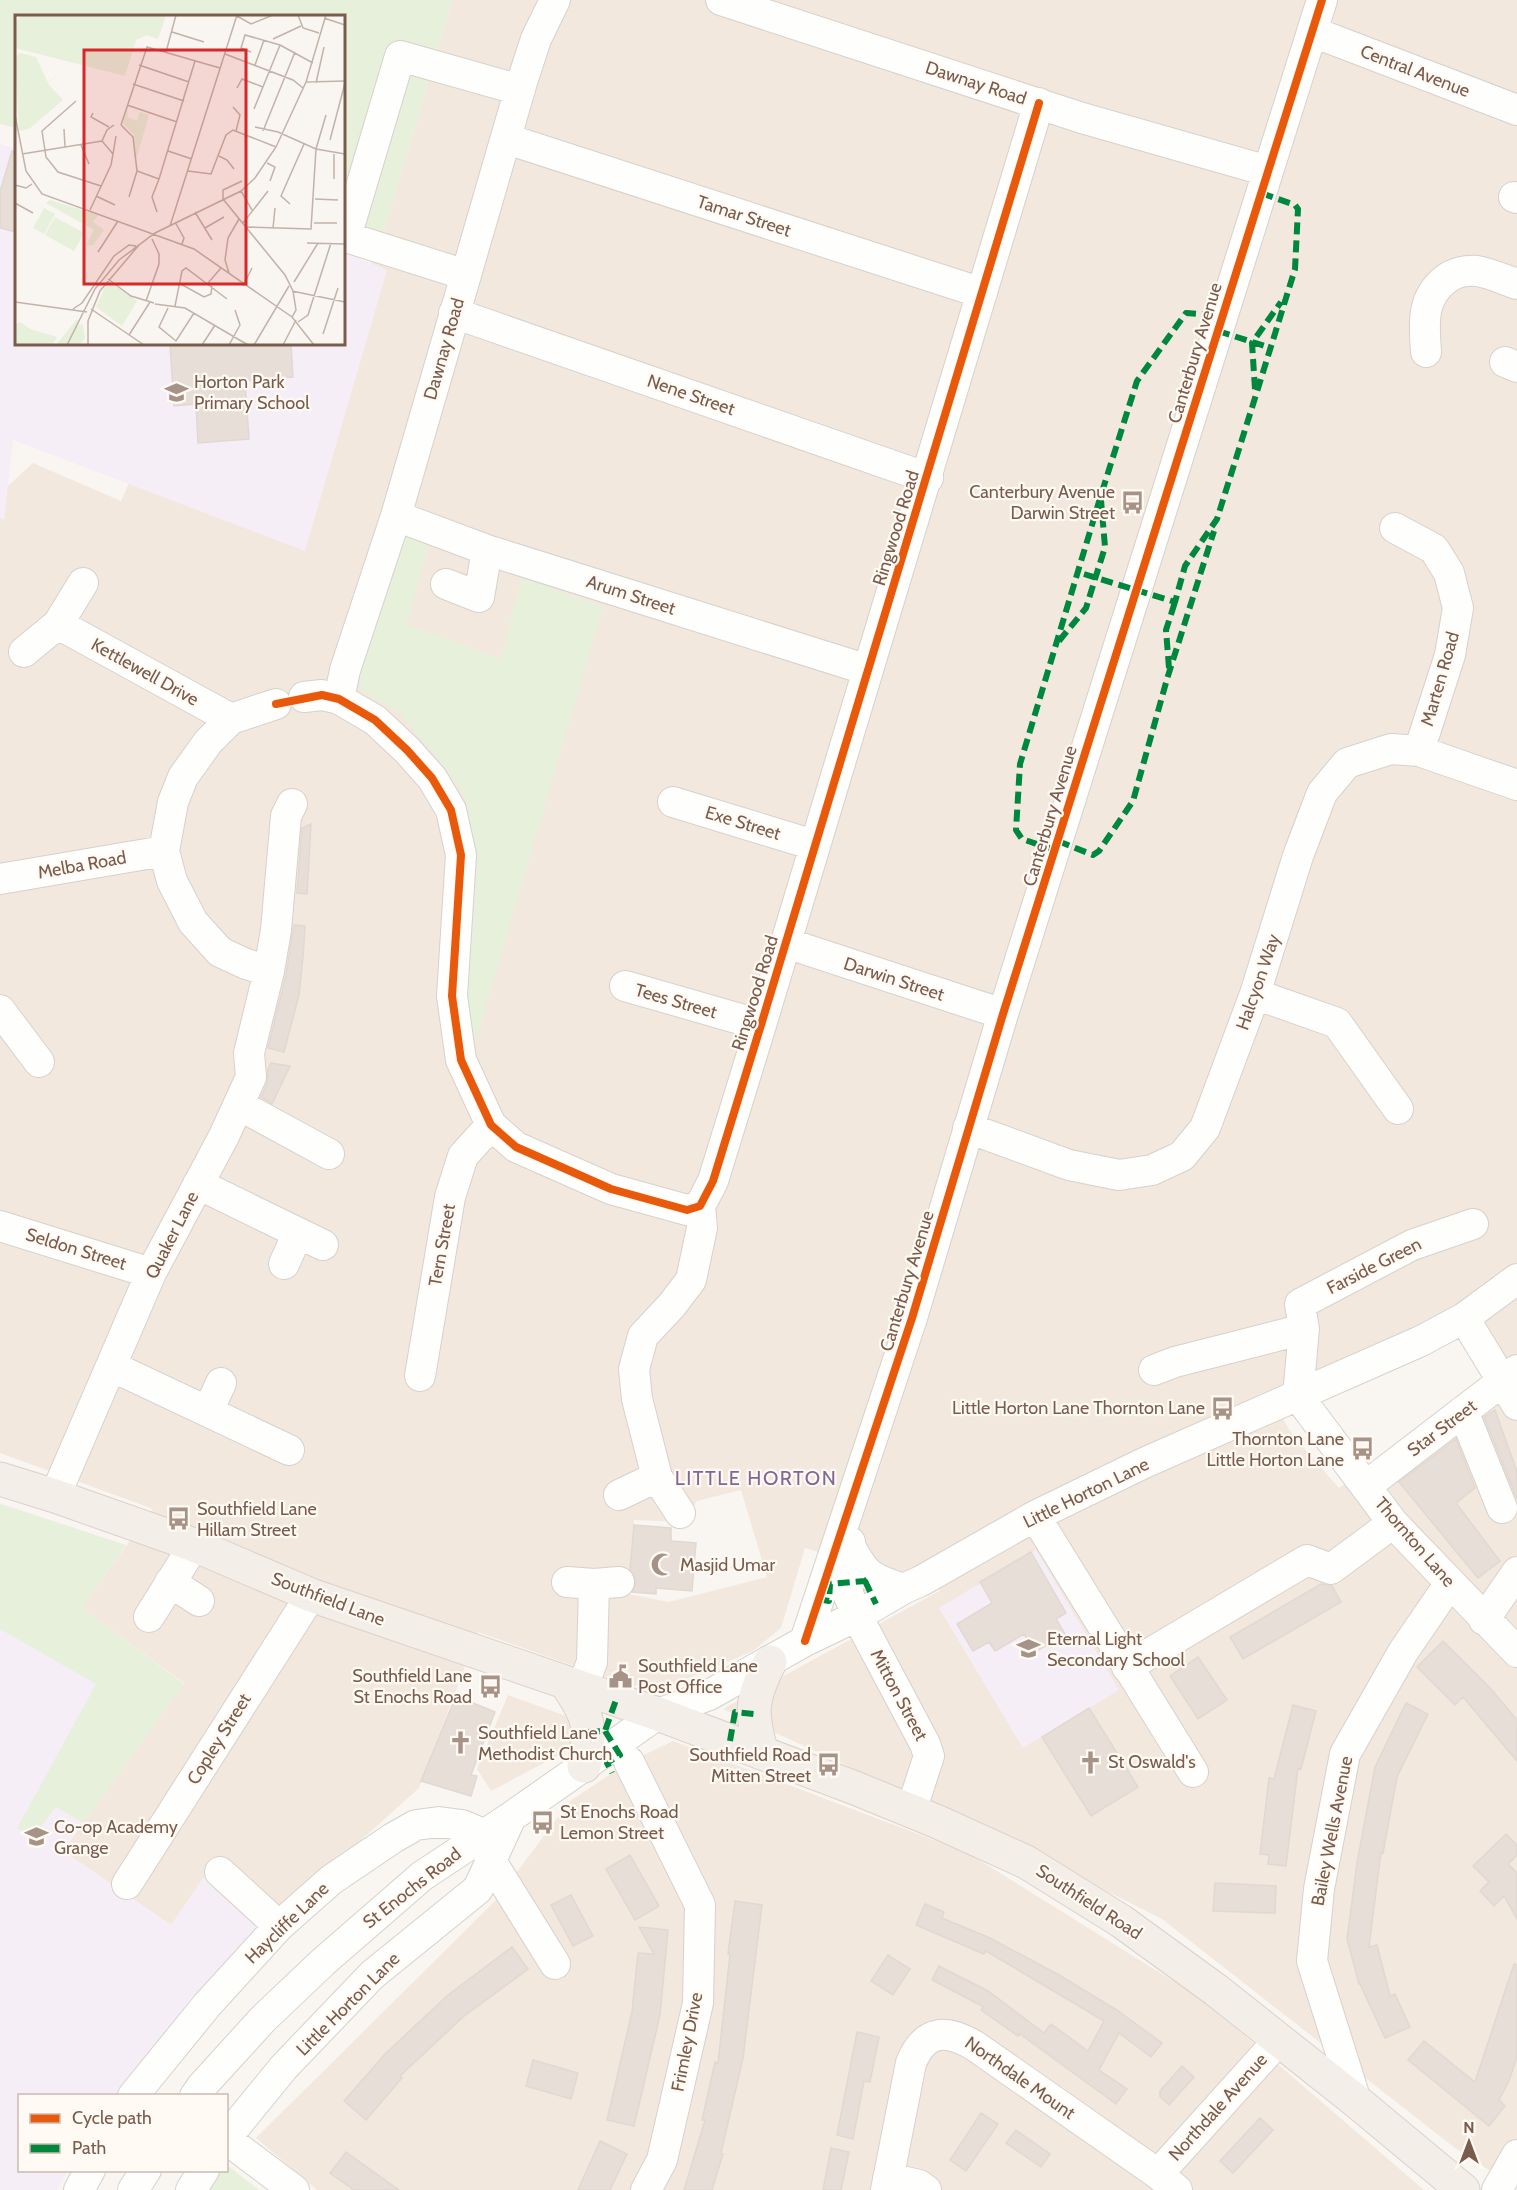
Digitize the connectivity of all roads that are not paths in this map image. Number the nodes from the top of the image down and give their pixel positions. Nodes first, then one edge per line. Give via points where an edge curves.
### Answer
1 (555, 0) edge
2 (721, 0) edge
3 (1322, 0) edge
4 (767, 7) edge
5 (1313, 32) junction
6 (520, 90) junction
7 (1039, 103) junction
8 (1517, 110) edge
9 (507, 139) junction
10 (1268, 171) junction
11 (466, 275) junction
12 (1517, 285) edge
13 (982, 293) junction
14 (454, 313) junction
15 (1426, 352) dead end
16 (928, 478) junction
17 (396, 516) junction
18 (1395, 528) dead end
19 (487, 550) junction
20 (83, 583) dead end
21 (446, 584) dead end
22 (58, 624) junction
23 (24, 652) dead end
24 (868, 670) junction
25 (339, 699) junction
26 (231, 719) junction
27 (1419, 751) junction
28 (1517, 785) edge
29 (673, 802) dead end
30 (292, 804) dead end
31 (814, 845) junction
32 (164, 851) junction
33 (0, 879) edge
34 (786, 943) junction
35 (269, 970) junction
36 (625, 986) dead end
37 (1256, 994) junction
38 (0, 1010) edge
39 (1003, 1014) junction
40 (761, 1026) junction
41 (39, 1062) dead end
42 (239, 1105) junction
43 (1398, 1109) dead end
44 (491, 1125) junction
45 (968, 1128) junction
46 (329, 1154) dead end
47 (198, 1184) junction
48 (700, 1206) junction
49 (1473, 1224) dead end
50 (0, 1226) edge
51 (284, 1264) dead end
52 (152, 1273) junction
53 (1517, 1279) edge
54 (1464, 1318) junction
55 (1304, 1329) junction
56 (111, 1366) junction
57 (1154, 1371) dead end
58 (420, 1376) dead end
59 (221, 1383) dead end
60 (1513, 1385) edge
61 (1298, 1396) junction
62 (208, 1411) junction
63 (1463, 1411) junction
64 (290, 1450) dead end
65 (657, 1477) junction
66 (0, 1479) edge
67 (1366, 1486) junction
68 (619, 1495) dead end
69 (55, 1496) junction
70 (852, 1497) junction
71 (1502, 1508) dead end
72 (680, 1513) dead end
73 (1035, 1516) junction
74 (1393, 1523) junction
75 (194, 1545) junction
76 (850, 1546) junction
77 (1517, 1572) edge
78 (170, 1582) junction
79 (1450, 1582) junction
80 (593, 1583) dead end
81 (903, 1589) junction
82 (311, 1595) junction
83 (199, 1601) dead end
84 (857, 1616) junction
85 (149, 1617) dead end
86 (1484, 1620) junction
87 (805, 1641) junction
88 (1517, 1652) edge
89 (770, 1662) junction
90 (1127, 1667) junction
91 (574, 1686) junction
92 (652, 1718) junction
93 (762, 1753) junction
94 (629, 1762) junction
95 (577, 1770) junction
96 (1192, 1772) dead end
97 (911, 1811) junction
98 (487, 1847) junction
99 (220, 1872) dead end
100 (127, 1884) dead end
101 (279, 1926) junction
102 (555, 1964) dead end
103 (1278, 2041) junction
104 (135, 2094) edge
105 (196, 2094) edge
106 (1356, 2101) junction
107 (228, 2137) edge
108 (228, 2140) edge
109 (1517, 2155) edge
110 (89, 2172) edge
111 (145, 2172) edge
112 (203, 2172) edge
113 (1167, 2182) edge
114 (887, 2184) edge
115 (79, 2190) edge
116 (133, 2190) edge
117 (191, 2190) edge
118 (294, 2190) edge
119 (646, 2190) edge
120 (926, 2190) edge
121 (1463, 2190) edge
122 (1497, 2190) edge

1 - 6 street, Dawnay Road via 536,39
2 - 4 street, Dawnay Road
3 - 5 street, Canterbury Avenue
4 - 7 street, Dawnay Road
5 - 8 street, Central Avenue
5 - 10 street, Canterbury Avenue
6 - 9 street, Dawnay Road
6 - 11 street via 400,56 346,237
7 - 10 street, Dawnay Road
7 - 13 street, Ringwood Road
9 - 11 street, Dawnay Road
9 - 13 street, Tamar Street
10 - 39 street, Canterbury Avenue
11 - 14 street, Dawnay Road
12 - 15 street via 1476,271 1454,273 1435,287 1428,301 1424,325
13 - 16 street, Ringwood Road
14 - 16 street, Nene Street
14 - 17 street, Dawnay Road
16 - 24 street, Ringwood Road
17 - 19 street, Arum Street
17 - 25 street, Dawnay Road
18 - 27 street, Marten Road via 1434,549 1449,573 1458,608 1450,655
19 - 21 street via 479,597
19 - 24 street, Arum Street
20 - 22 street
22 - 23 street
22 - 26 street, Kettlewell Drive
24 - 31 street, Ringwood Road
25 - 26 street via 322,695 290,700
25 - 44 street via 375,720 407,750 432,778 451,810 461,855 453,1007 461,1060
26 - 32 street via 208,742 183,777 173,802
27 - 28 street, Halcyon Way
27 - 37 street, Halcyon Way via 1391,749 1347,763 1322,793 1298,856
29 - 31 street, Exe Street
30 - 35 street, Quaker Lane via 286,816
31 - 34 street, Ringwood Road
32 - 33 street, Melba Road
32 - 35 street via 172,881 193,922 220,952
34 - 39 street, Darwin Street
34 - 40 street, Ringwood Road
35 - 42 street, Quaker Lane via 249,1053 251,1077
36 - 40 street, Tees Street
37 - 43 street via 1337,1023
37 - 45 street, Halcyon Way via 1205,1128 1182,1156 1152,1170 1119,1175 1069,1165
38 - 41 street
39 - 45 street, Canterbury Avenue
40 - 48 street, Ringwood Road via 713,1181
42 - 46 street
42 - 47 street, Quaker Lane
44 - 48 street via 516,1147 611,1189 687,1210
44 - 58 street, Tern Street via 464,1156 450,1197
45 - 70 street, Canterbury Avenue via 912,1318
47 - 51 street via 311,1239
47 - 52 street, Quaker Lane
48 - 65 street via 702,1228 691,1280 643,1336 634,1369 637,1399
49 - 55 street, Farside Green via 1412,1245 1300,1304
50 - 52 street, Seldon Street
52 - 56 street, Quaker Lane
53 - 54 street, Little Horton Lane
54 - 60 street
54 - 61 street, Little Horton Lane
55 - 57 street via 1175,1362
55 - 61 street, Farside Green
56 - 62 street
56 - 69 street, Quaker Lane
59 - 62 street
60 - 63 street, Star Street
61 - 67 street, Thornton Lane
61 - 73 street, Little Horton Lane
62 - 64 street
63 - 67 street, Star Street
63 - 71 street
65 - 68 street
65 - 72 street
66 - 69 main road, Southfield Lane
67 - 74 street, Thornton Lane
69 - 75 main road, Southfield Lane
70 - 76 street, Mitton Street
70 - 87 street, Canterbury Avenue
73 - 81 street, Little Horton Lane
73 - 90 street
74 - 79 street, Thornton Lane
74 - 90 street via 1331,1569 1307,1560
75 - 78 street
75 - 82 main road, Southfield Lane
76 - 81 street via 863,1570
76 - 84 street, Mitton Street via 846,1583
77 - 86 street
78 - 83 street
78 - 85 street
79 - 86 street, Thornton Lane
79 - 106 street, Bailey Wells Avenue via 1403,1652 1345,1754 1319,1889 1312,1960
80 - 91 street via 592,1662
81 - 84 street, Little Horton Lane
82 - 91 main road, Southfield Lane
82 - 100 street, Copley Street
84 - 87 street, Little Horton Lane
84 - 97 street, Mitton Street via 929,1756
86 - 88 street, Thornton Lane
87 - 89 street, Little Horton Lane
89 - 92 street, Little Horton Lane via 709,1695
89 - 93 main road via 758,1686 754,1706
90 - 96 street
91 - 92 main road, Southfield Lane
91 - 95 main road via 589,1724 589,1740
92 - 93 main road, Southfield Road
92 - 94 street via 637,1757
92 - 95 street
93 - 97 main road, Southfield Road
94 - 95 street via 600,1779
94 - 119 street, Frimley Drive via 700,1905 698,2003 662,2160
95 - 98 street, Little Horton Lane via 511,1817
97 - 103 main road, Southfield Road via 1026,1862 1121,1921
98 - 101 street, Haycliffe Lane via 462,1825 440,1822 416,1826 331,1880
98 - 102 street
98 - 105 street, St Enochs Road via 422,1876 263,2019
98 - 107 street, Little Horton Lane via 478,1889 372,1975 284,2067
99 - 101 street
101 - 104 street, Haycliffe Lane via 207,2005
103 - 106 main road, Southfield Road
103 - 113 street, Northdale Avenue
106 - 121 main road, Southfield Road
108 - 118 street
109 - 122 street
110 - 115 street
111 - 116 street
112 - 117 street
113 - 114 street, Northdale Mount via 975,2046 948,2033 921,2045 911,2063
114 - 120 street via 919,2185

